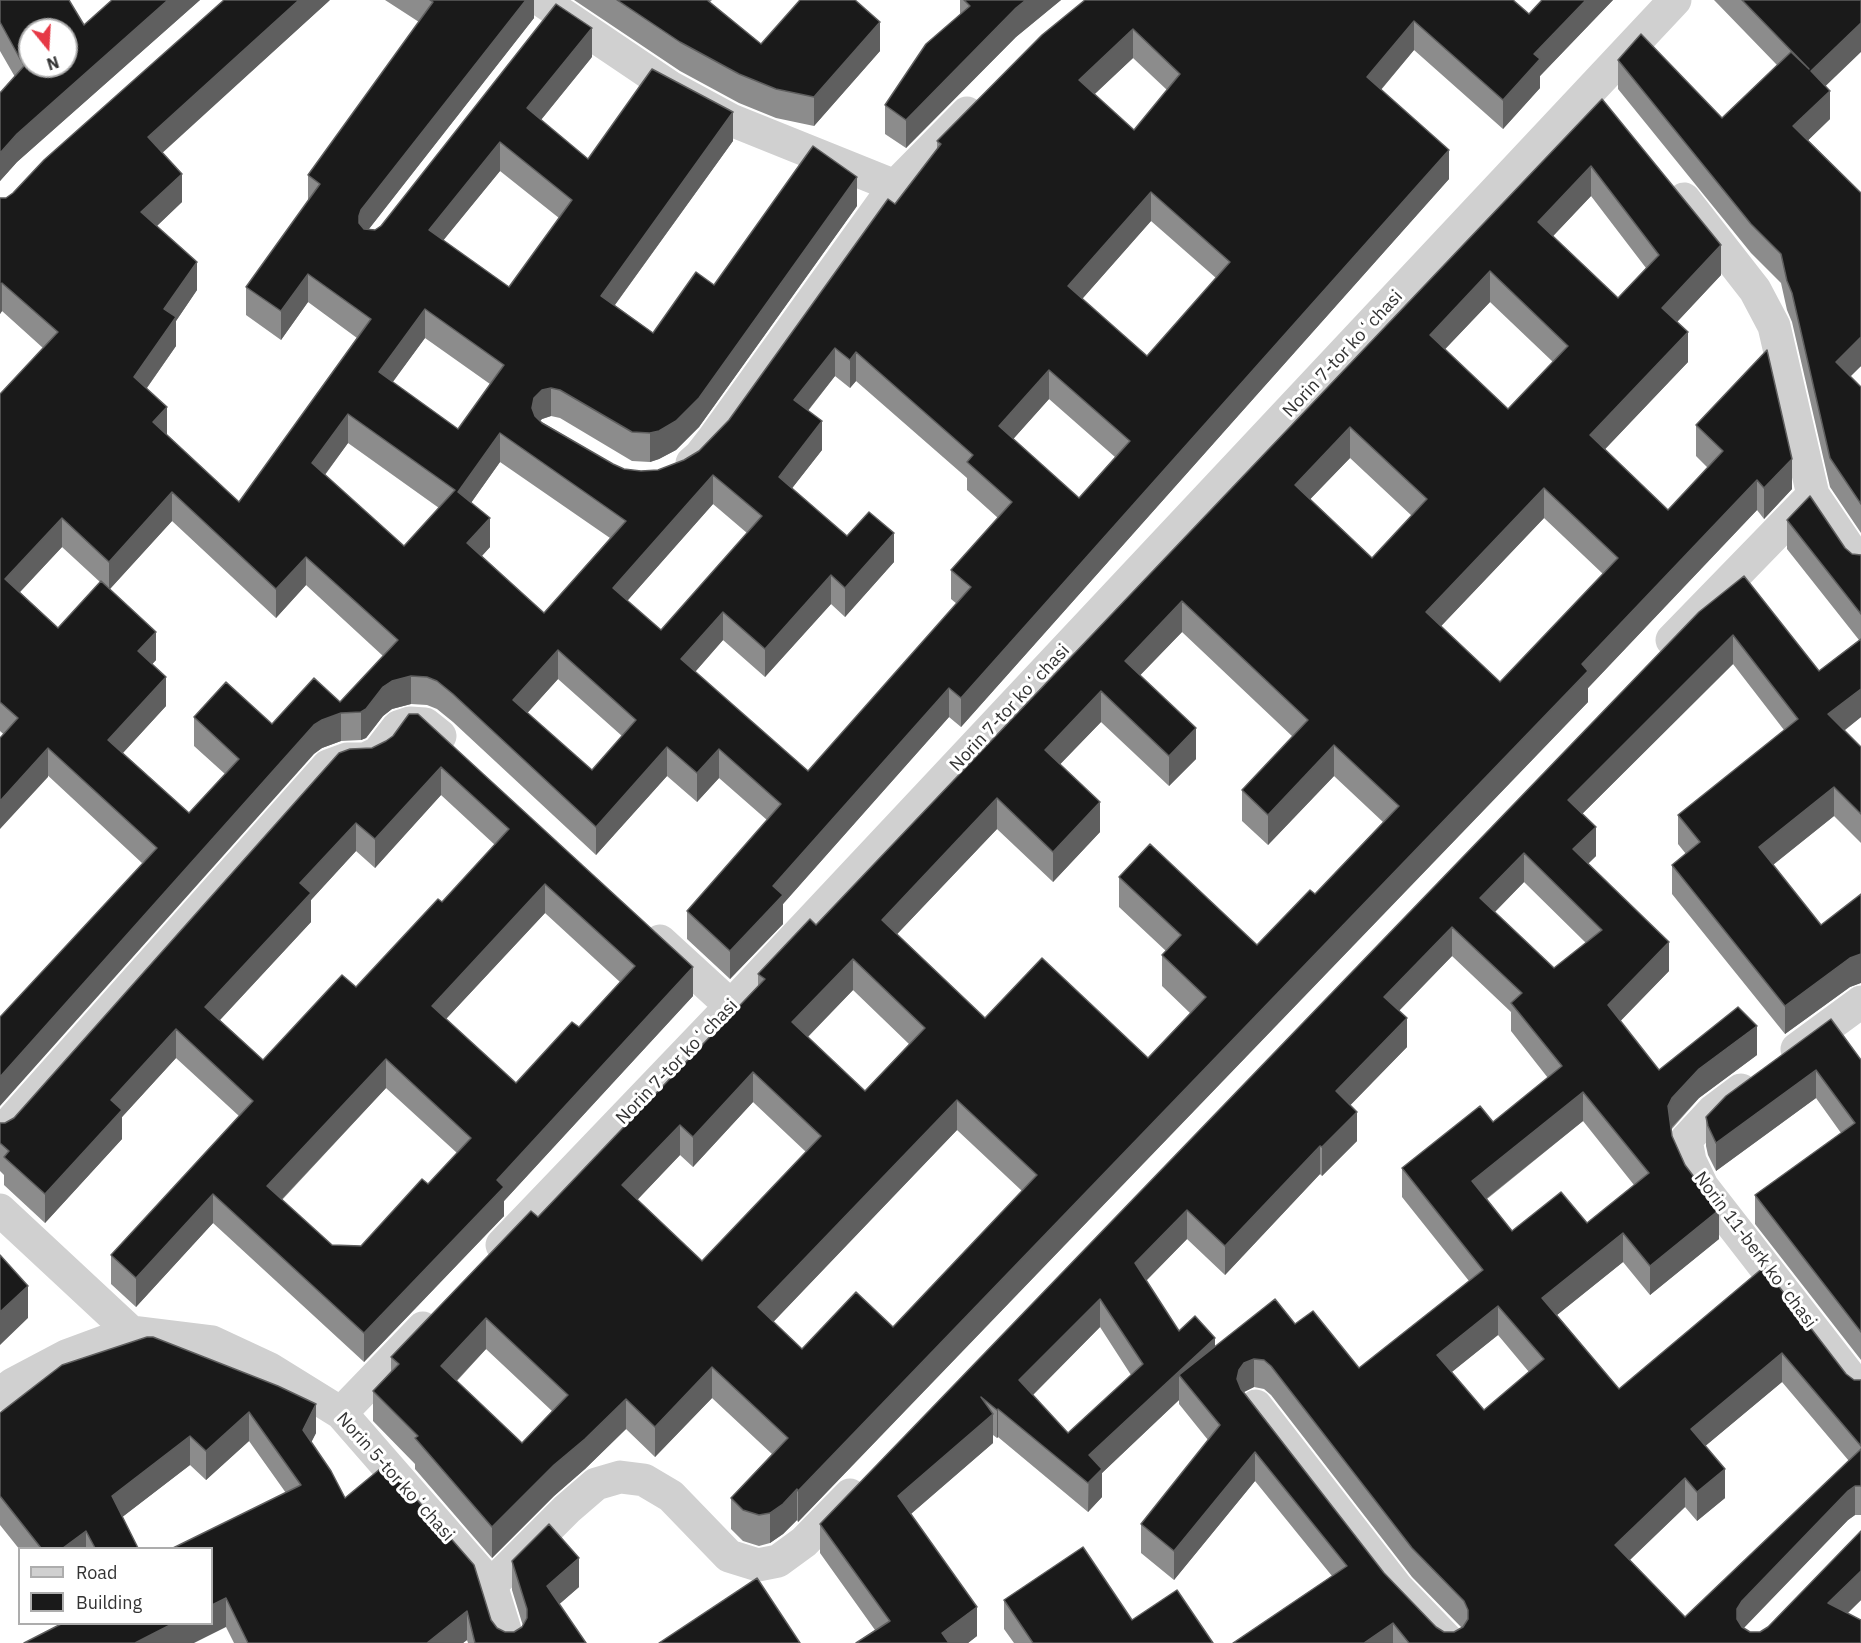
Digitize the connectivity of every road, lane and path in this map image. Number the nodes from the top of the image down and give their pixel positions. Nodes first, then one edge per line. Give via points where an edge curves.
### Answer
1 (541, 0) edge
2 (1675, 0) edge
3 (1592, 87) junction
4 (987, 93) edge
5 (1614, 114) edge
6 (1665, 176) edge
7 (895, 186) junction
8 (662, 478) edge
9 (1813, 495) junction
10 (1861, 566) edge
11 (1656, 658) edge
12 (458, 752) edge
13 (637, 919) edge
14 (1861, 1002) edge
15 (731, 1006) junction
16 (0, 1134) edge
17 (0, 1210) edge
18 (482, 1266) edge
19 (441, 1309) edge
20 (131, 1332) junction
21 (1861, 1390) edge
22 (0, 1394) edge
23 (1256, 1406) edge
24 (341, 1413) junction
25 (870, 1474) edge
26 (491, 1585) junction
27 (509, 1643) edge
28 (1450, 1643) edge

1 - 7 street via 670,87 731,120
2 - 3 street, Norin 7-tor koʻchasi
3 - 5 street
3 - 15 street, Norin 7-tor koʻchasi
4 - 7 street
6 - 9 street via 1755,290 1774,326
7 - 8 street via 700,456 686,468
9 - 10 street
9 - 11 street
12 - 16 street via 425,724 410,723 398,727 378,753 327,766
13 - 15 street
14 - 21 street, Norin 11-berk koʻchasi via 1713,1111 1686,1140 1690,1161 1702,1186
15 - 18 street, Norin 7-tor koʻchasi
17 - 20 street
19 - 24 street
20 - 22 street, Norin 5-tor koʻchasi via 66,1356
20 - 24 street, Norin 5-tor koʻchasi via 212,1342 270,1369
23 - 28 street via 1398,1589
24 - 26 street, Norin 5-tor koʻchasi
25 - 26 street via 804,1542 777,1561 758,1564 729,1556 671,1496 644,1480 620,1477 596,1484
26 - 27 street, Norin 5-tor koʻchasi

